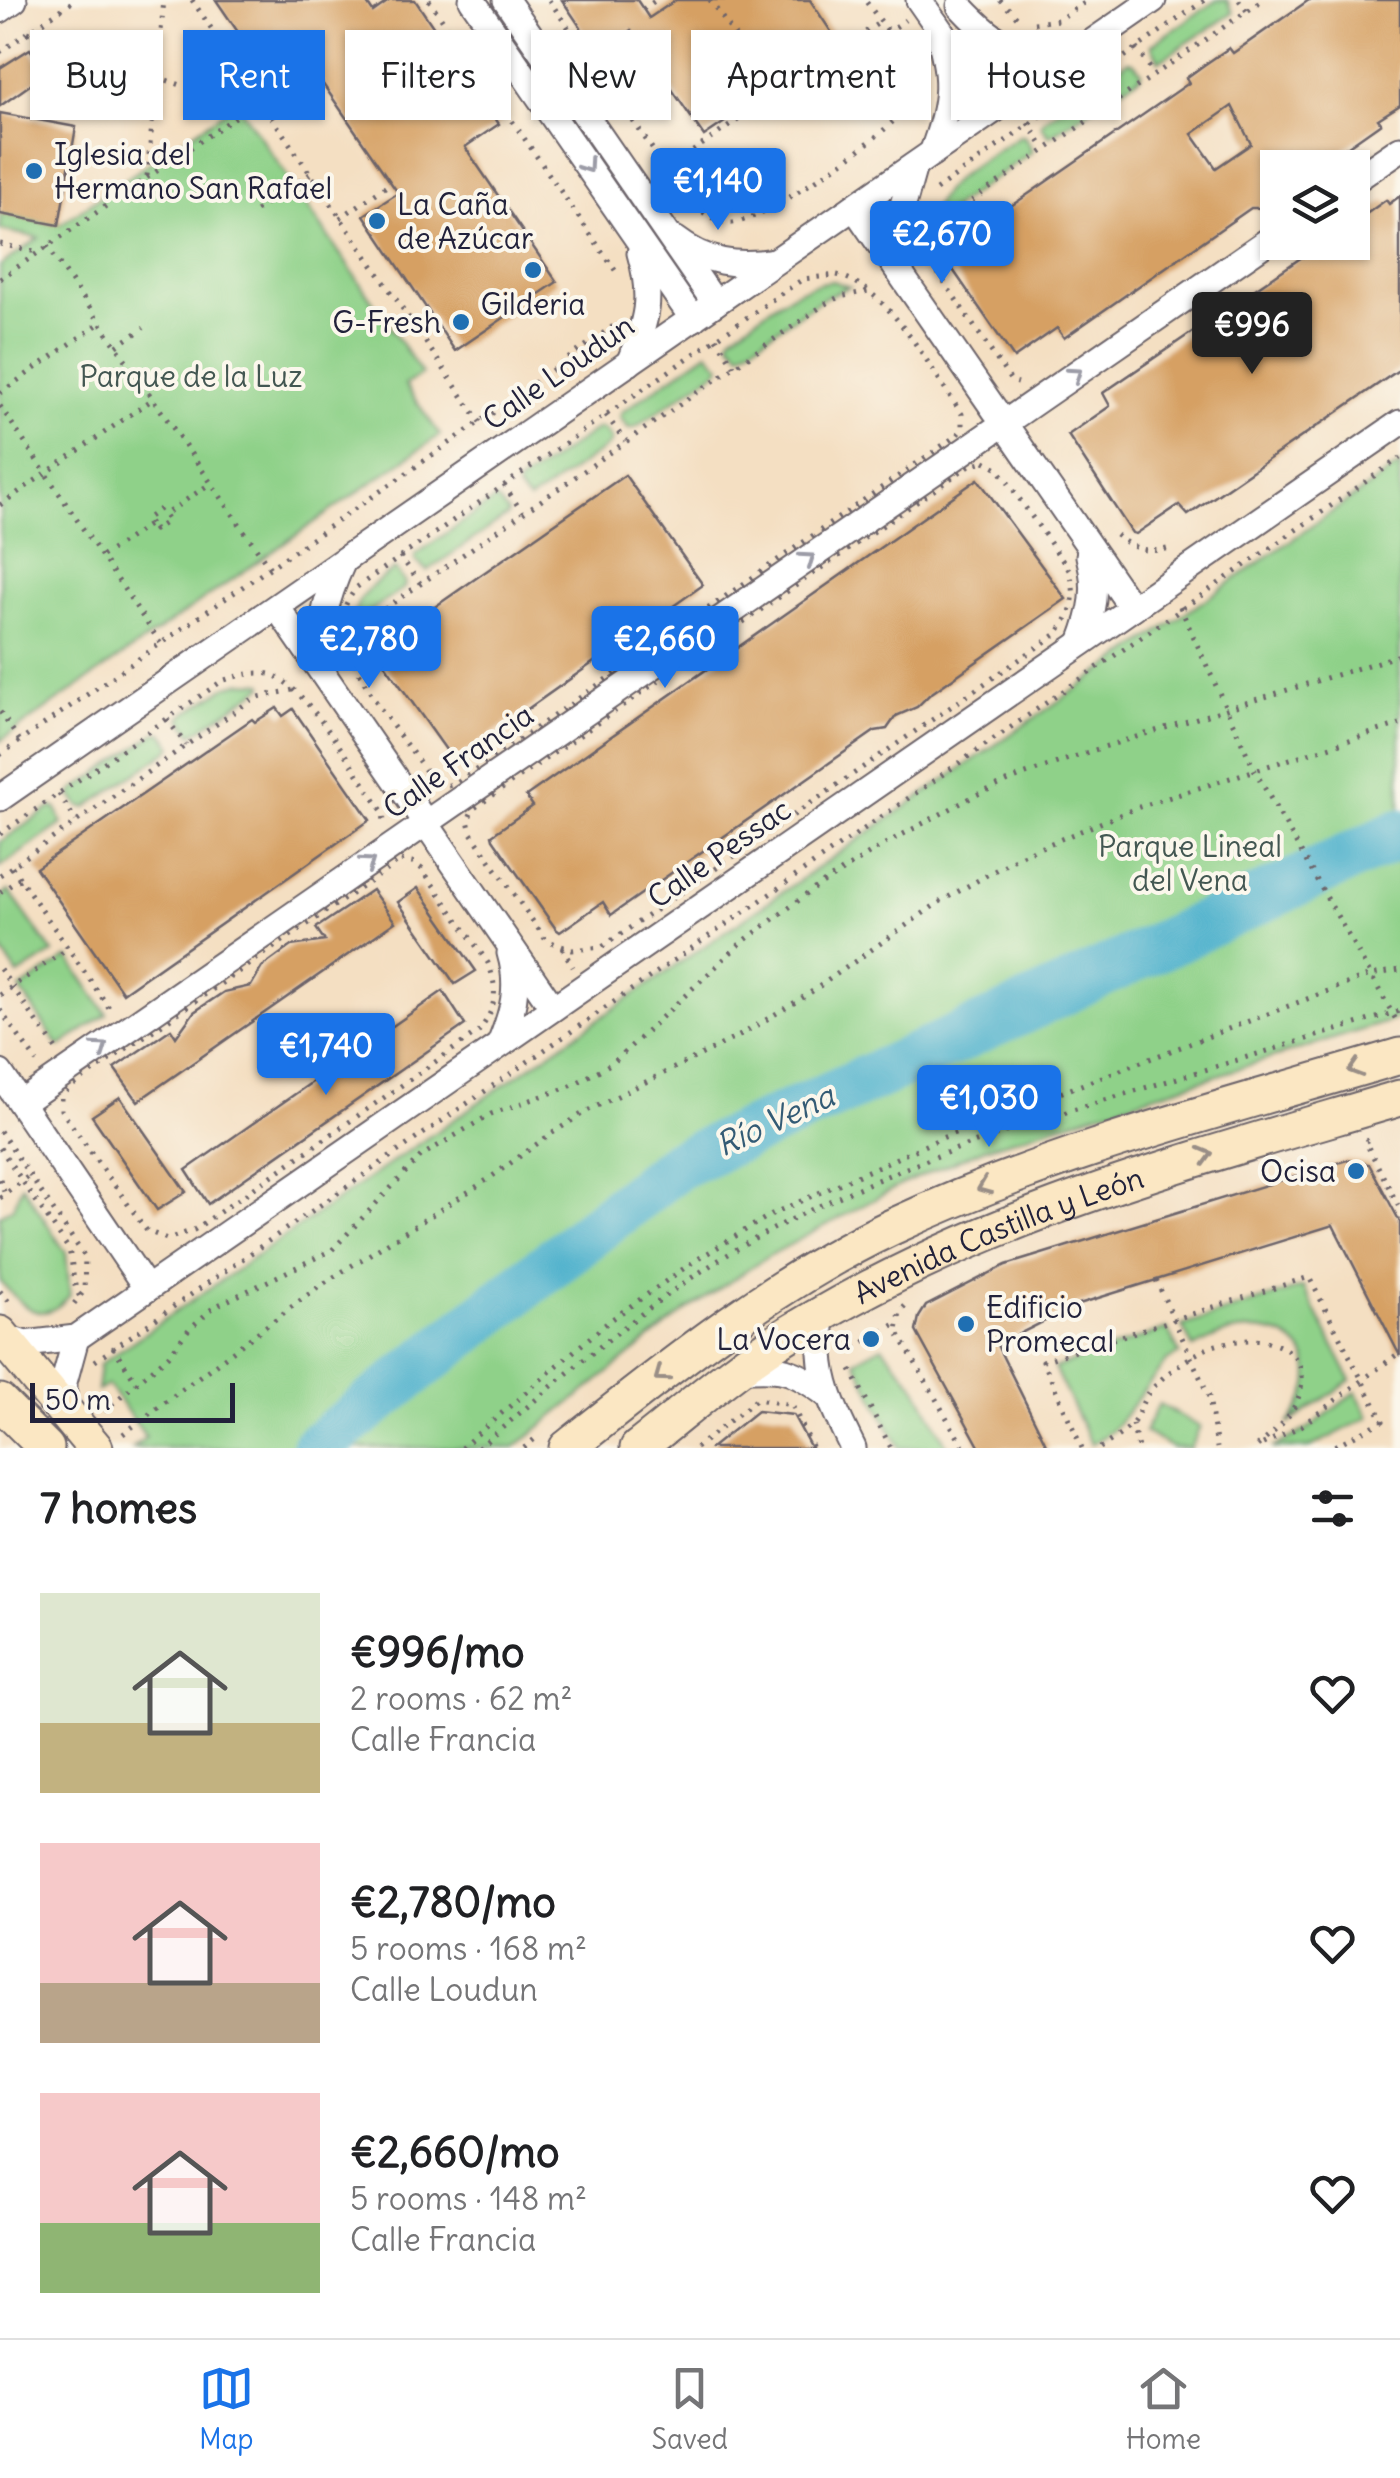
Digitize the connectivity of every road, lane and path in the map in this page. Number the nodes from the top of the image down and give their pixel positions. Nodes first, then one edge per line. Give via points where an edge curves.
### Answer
1 (14, 0) edge
2 (75, 0) edge
3 (164, 0) edge
4 (192, 0) edge
5 (429, 0) edge
6 (472, 0) edge
7 (506, 0) edge
8 (549, 0) edge
9 (656, 0) edge
10 (710, 0) edge
11 (865, 0) edge
12 (919, 0) edge
13 (1000, 0) edge
14 (1089, 0) edge
15 (1153, 0) edge
16 (1206, 0) edge
17 (1239, 0) edge
18 (1263, 0) edge
19 (958, 3) edge
20 (644, 9) dead end
21 (0, 10) edge
22 (1246, 12) junction
23 (880, 22) junction
24 (935, 23) junction
25 (161, 30) edge
26 (212, 30) edge
27 (450, 30) edge
28 (569, 30) edge
29 (731, 30) edge
30 (868, 30) edge
31 (976, 30) edge
32 (983, 30) edge
33 (1110, 30) edge
34 (28, 32) joint
35 (951, 46) edge
36 (0, 52) edge
37 (511, 119) edge
38 (152, 120) edge
39 (231, 120) edge
40 (274, 120) edge
41 (633, 120) edge
42 (738, 120) edge
43 (980, 120) edge
44 (1028, 123) junction
45 (1045, 150) junction
46 (1400, 150) edge
47 (923, 159) junction
48 (668, 170) junction
49 (1370, 170) edge
50 (310, 174) junction
51 (147, 178) junction
52 (391, 184) dead end
53 (928, 198) dead end
54 (854, 207) junction
55 (256, 211) dead end
56 (655, 216) junction
57 (340, 218) junction
58 (631, 229) junction
59 (0, 244) edge
60 (48, 246) junction
61 (1260, 246) edge
62 (923, 249) dead end
63 (39, 252) junction
64 (928, 259) junction
65 (777, 261) junction
66 (902, 276) junction
67 (0, 279) edge
68 (622, 282) dead end
69 (870, 291) junction
70 (715, 303) junction
71 (693, 319) junction
72 (620, 320) dead end
73 (101, 323) junction
74 (144, 328) dead end
75 (716, 338) junction
76 (117, 346) junction
77 (629, 363) junction
78 (734, 366) junction
79 (1028, 384) dead end
80 (0, 393) edge
81 (153, 399) junction
82 (0, 406) edge
83 (480, 422) junction
84 (1004, 423) junction
85 (1400, 423) edge
86 (1400, 458) edge
87 (46, 474) junction
88 (1008, 481) dead end
89 (211, 483) junction
90 (504, 486) junction
91 (0, 506) edge
92 (522, 512) junction
93 (843, 516) dead end
94 (1111, 528) dead end
95 (1086, 541) junction
96 (1177, 546) dead end
97 (102, 556) junction
98 (400, 556) junction
99 (343, 561) junction
100 (270, 568) junction
101 (420, 584) junction
102 (789, 590) dead end
103 (277, 606) junction
104 (1132, 608) junction
105 (1182, 610) junction
106 (1081, 643) junction
107 (161, 644) junction
108 (351, 652) junction
109 (1400, 655) edge
110 (325, 676) junction
111 (296, 690) junction
112 (1226, 709) junction
113 (0, 712) edge
114 (167, 719) junction
115 (1400, 724) edge
116 (20, 741) junction
117 (186, 746) junction
118 (0, 755) edge
119 (490, 761) dead end
120 (1255, 770) junction
121 (59, 794) junction
122 (0, 798) edge
123 (77, 821) junction
124 (426, 823) junction
125 (384, 829) dead end
126 (0, 834) edge
127 (12, 867) junction
128 (0, 875) edge
129 (20, 878) junction
130 (0, 892) edge
131 (506, 939) junction
132 (69, 948) junction
133 (0, 969) edge
134 (1400, 970) edge
135 (1370, 975) junction
136 (12, 986) junction
137 (0, 995) edge
138 (553, 1008) junction
139 (0, 1010) edge
140 (100, 1022) dead end
141 (1399, 1025) edge
142 (489, 1038) junction
143 (60, 1049) dead end
144 (32, 1055) dead end
145 (1400, 1056) edge
146 (0, 1073) edge
147 (1400, 1098) edge
148 (20, 1103) junction
149 (0, 1132) edge
150 (1382, 1137) dead end
151 (0, 1148) edge
152 (30, 1174) junction
153 (0, 1179) edge
154 (22, 1179) junction
155 (2, 1196) edge
156 (1400, 1210) edge
157 (1156, 1280) dead end
158 (147, 1288) junction
159 (0, 1291) edge
160 (80, 1298) junction
161 (912, 1298) dead end
162 (66, 1311) dead end
163 (822, 1314) junction
164 (1173, 1318) junction
165 (7, 1328) edge
166 (86, 1330) junction
167 (114, 1348) junction
168 (1399, 1354) edge
169 (1191, 1358) junction
170 (89, 1368) dead end
171 (739, 1370) junction
172 (850, 1370) dead end
173 (1362, 1379) junction
174 (138, 1384) junction
175 (826, 1394) junction
176 (0, 1402) edge
177 (1132, 1424) junction
178 (89, 1431) edge
179 (1350, 1438) junction
180 (46, 1448) edge
181 (461, 1448) edge
182 (567, 1448) edge
183 (638, 1448) edge
184 (696, 1448) edge
185 (814, 1448) edge
186 (853, 1448) edge
187 (891, 1448) edge
188 (964, 1448) edge
189 (1082, 1448) edge
190 (1100, 1448) edge
191 (1138, 1448) edge
192 (1217, 1448) edge
193 (1256, 1448) edge
194 (1330, 1448) edge
195 (1356, 1448) edge

1 - 21 street
2 - 34 path
3 - 25 path
4 - 26 path
5 - 27 path
6 -> 58 street
7 - 56 street
8 - 28 path
9 - 20 path
10 - 29 path
11 - 23 path
12 - 24 street
13 - 14 path via 1017,19 1044,23
15 - 33 street, Calle Loudun
16 - 44 path
17 - 22 path
18 - 22 path
19 - 31 street
19 - 32 street
22 - 45 path
23 - 30 path
23 - 48 path via 906,61 904,107 830,170 750,220 732,224 712,219
24 - 35 street
24 - 47 street via 950,87 948,107
34 - 36 path
37 - 68 path
38 - 51 path
39 - 51 path
40 - 50 path
41 - 48 path
42 - 48 path
43 - 47 street, Calle Loudun
44 - 45 path
44 - 53 path
45 - 64 path via 950,216
46 - 49 street
47 - 54 street, Calle Loudun
47 - 66 street via 898,222
50 - 55 path
50 - 57 path
51 - 60 path
52 - 57 path
54 - 65 street, Calle Loudun
54 - 66 street
56 - 65 street via 677,241 713,261
56 - 70 street
57 - 83 path
58 - 71 street
58 - 77 street via 648,306
59 - 63 path
60 - 63 path
60 - 73 path
84 -> 61 street, Calle Francia
62 - 64 path
63 - 67 path
64 - 79 path via 1011,382
65 - 70 street, Calle Loudun
66 - 84 street
69 - 75 path via 837,275 804,279
69 - 78 path via 839,296
69 - 93 path via 964,420 948,443
70 - 71 street, Calle Loudun
71 - 77 street, Calle Loudun
72 - 83 path
73 - 76 path
73 - 80 path
74 - 76 path
75 - 78 path
75 - 90 path
76 - 81 path
77 - 99 street, Calle Loudun
78 - 92 path
81 - 87 path
81 - 89 path
82 - 87 path
83 - 100 path
84 - 95 street
124 -> 84 street, Calle Francia
85 - 104 street, Calle Pessac
86 - 105 path
87 - 91 path
87 - 97 path
88 - 102 path via 1074,583 1072,609 1055,635 602,947 552,945 472,833 470,814
89 - 97 path via 164,515 168,521 154,530 150,524
89 - 100 path
90 - 92 path
90 - 98 path
92 - 101 path
94 - 96 path via 1135,548
95 - 104 street
95 - 106 street via 1096,582
97 - 107 path
98 - 101 path
98 - 108 path via 346,601 344,632
99 - 103 street, Calle Loudun
99 - 110 street via 323,609
100 - 107 path
101 - 108 path via 370,622
103 - 110 street
103 - 122 street, Calle Loudun
104 - 106 street, Calle Pessac
105 - 112 path
105 - 167 path
106 - 138 street, Calle Pessac
107 - 116 path
108 - 119 path via 433,781 457,783
109 - 112 path
110 - 124 street
111 - 114 path via 266,674 234,676
111 - 117 path via 254,698
111 - 125 path via 382,812
112 - 120 path
112 - 174 path via 1023,775 858,861 730,953 614,1062 441,1142 332,1250 214,1307
113 - 116 path
114 - 117 path
114 - 121 path
115 - 120 path
116 - 118 path
117 - 123 path
120 - 135 path
120 - 178 path via 1083,829 938,903 740,1036 585,1112
121 - 123 path
121 - 126 path
123 - 127 path
124 - 131 street
148 -> 124 street, Calle Francia
127 - 128 path
127 - 129 path
129 - 130 path
129 - 132 path
131 - 138 street
131 - 142 street via 514,1004
132 - 136 path
132 - 140 path via 115,1016
133 - 136 path
134 - 135 path
135 - 141 path
135 - 181 path via 940,1139 772,1214 620,1314
136 - 137 path
136 - 143 path
138 - 142 street, Calle Pessac
139 - 144 path
142 - 142 path via 176,1238 147,1231 60,1110 69,1088 401,860 422,868 491,972
142 - 158 street, Calle Pessac
145 -> 182 main road, Avenida Castilla y León via 1042,1163 889,1228 719,1332
146 - 148 street
163 -> 147 main road, Avenida Castilla y León via 931,1256 1082,1194
148 - 158 street
149 - 152 path
150 - 156 path via 1365,1141
151 - 154 path
152 - 154 path
152 - 160 path via 85,1257
153 - 155 path
154 - 155 path
154 - 160 path via 68,1248
157 - 164 path
158 - 166 street, Calle Pessac
159 - 165 path
160 - 162 path
160 - 166 path
161 - 188 path via 900,1311 898,1331
163 - 171 main road, Avenida Castilla y León
163 - 175 street
164 - 169 path
164 - 173 path via 1309,1277
164 - 189 path via 1043,1361
165 - 166 street, Calle Pessac via 24,1344
165 - 178 main road
166 - 167 path
166 - 178 street via 64,1382
167 - 170 path
167 - 174 path
168 - 173 path
169 - 177 path via 1146,1398
169 - 192 path via 1209,1397
169 - 193 path via 1234,1341 1260,1340 1297,1357 1298,1401
171 - 175 street via 776,1367 800,1374
171 - 183 main road, Avenida Castilla y León
172 - 187 path
173 - 179 path via 1383,1421
173 - 193 path via 1301,1426
174 - 178 path
175 - 186 street
176 - 180 main road
177 - 190 path
177 - 191 path
179 - 194 path
179 - 195 path
184 - 185 path via 757,1399 792,1405

